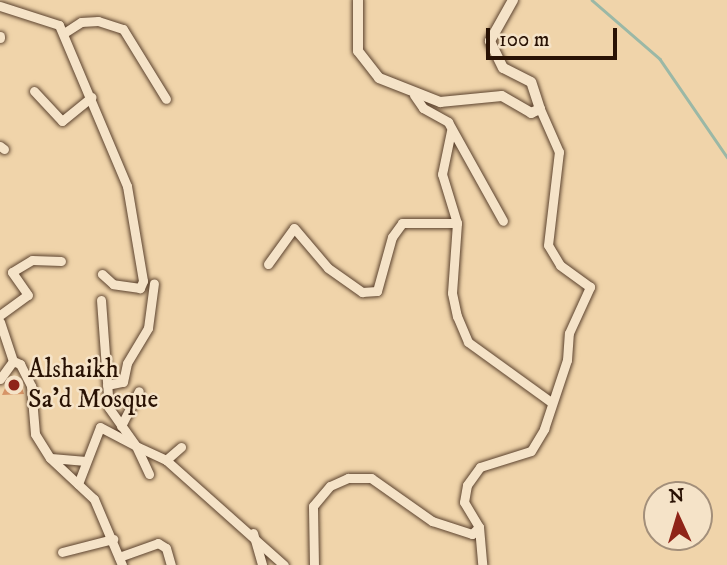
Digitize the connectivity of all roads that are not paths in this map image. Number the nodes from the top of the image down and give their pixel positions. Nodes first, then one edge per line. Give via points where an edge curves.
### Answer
1 (358, 0) edge
2 (513, 0) edge
3 (0, 6) edge
4 (64, 33) junction
5 (34, 91) dead end
6 (414, 95) junction
7 (92, 97) junction
8 (166, 99) dead end
9 (540, 109) junction
10 (451, 131) junction
11 (503, 221) dead end
12 (457, 223) junction
13 (61, 261) dead end
14 (268, 264) dead end
15 (102, 274) dead end
16 (154, 283) dead end
17 (101, 300) dead end
18 (0, 315) edge
19 (0, 322) edge
20 (13, 361) junction
21 (0, 379) edge
22 (107, 385) junction
23 (139, 391) dead end
24 (551, 402) junction
25 (121, 426) junction
26 (136, 446) junction
27 (181, 447) dead end
28 (50, 458) junction
29 (166, 460) junction
30 (83, 461) junction
31 (149, 474) dead end
32 (78, 484) junction
33 (479, 527) junction
34 (252, 531) junction
35 (113, 539) junction
36 (62, 552) dead end
37 (120, 561) edge
38 (171, 565) edge
39 (262, 565) edge
40 (284, 565) edge
41 (315, 565) edge
42 (482, 565) edge

1 - 6 street via 358,51 379,78
2 - 9 street via 490,41 503,68 531,82
3 - 4 street via 59,26
4 - 7 street
4 - 8 street via 81,22 98,21 123,29
5 - 7 street via 62,121
6 - 9 street via 440,102 502,96 531,113
6 - 10 street
7 - 15 street via 127,186 143,281 140,288 113,284
9 - 24 street via 559,152 548,245 559,265 590,287 569,333 567,360
10 - 11 street
10 - 12 street via 442,174
12 - 14 street via 402,223 392,237 377,291 362,292 328,268 294,228
12 - 24 street via 452,293 468,342
13 - 18 street via 32,260 12,272 28,295
16 - 22 street via 148,328 127,363 123,382
17 - 22 street
19 - 20 street
20 - 21 street
20 - 28 street via 31,386 35,434
22 - 25 street via 109,408
23 - 25 street
24 - 33 street via 531,451 481,467 467,485 464,502
25 - 26 street
26 - 29 street
26 - 30 street via 100,428
26 - 31 street
27 - 29 street
28 - 30 street
28 - 32 street
29 - 34 street via 226,519
30 - 32 street
32 - 35 street via 94,499
33 - 41 street via 461,534 432,521 371,478 348,478 330,486 313,506
33 - 42 street
34 - 39 street
34 - 40 street
35 - 36 street
35 - 37 street
37 - 38 street via 158,543 166,548

